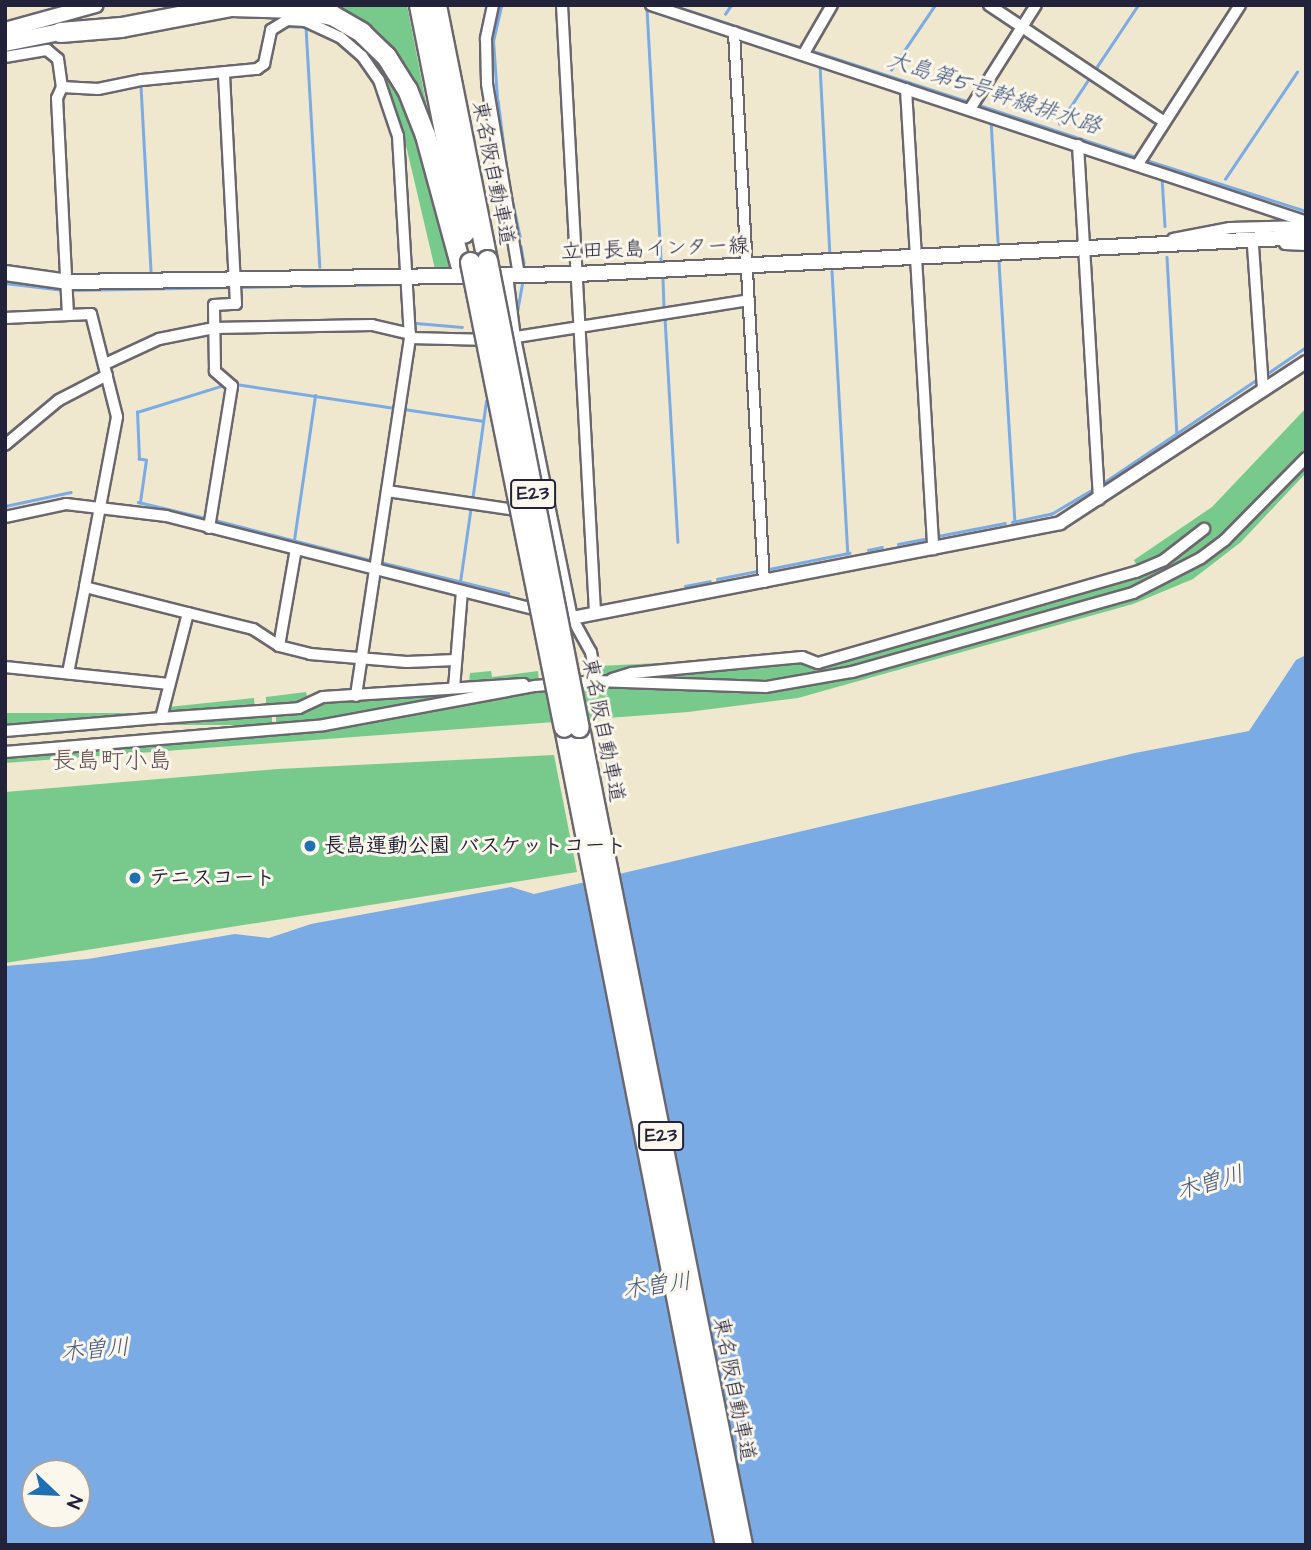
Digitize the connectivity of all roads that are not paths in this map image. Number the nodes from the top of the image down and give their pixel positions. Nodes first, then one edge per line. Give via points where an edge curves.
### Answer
1 (96, 5) edge
2 (169, 5) edge
3 (419, 5) edge
4 (436, 5) edge
5 (442, 5) edge
6 (493, 5) edge
7 (562, 5) edge
8 (651, 5) edge
9 (832, 5) edge
10 (989, 5) edge
11 (1036, 5) edge
12 (1240, 5) edge
13 (233, 6) edge
14 (55, 19) edge
15 (1022, 27) junction
16 (5, 30) edge
17 (734, 32) junction
18 (5, 43) edge
19 (805, 50) junction
20 (5, 57) edge
21 (225, 72) junction
22 (62, 87) junction
23 (906, 89) junction
24 (971, 105) junction
25 (1163, 121) junction
26 (1079, 145) junction
27 (1139, 160) junction
28 (469, 165) junction
29 (1305, 224) edge
30 (1154, 243) junction
31 (1306, 245) edge
32 (1252, 246) junction
33 (1083, 247) junction
34 (915, 257) junction
35 (472, 262) junction
36 (747, 267) junction
37 (5, 273) edge
38 (577, 274) junction
39 (513, 275) junction
40 (407, 276) junction
41 (236, 279) junction
42 (68, 282) junction
43 (749, 300) junction
44 (68, 314) junction
45 (5, 318) edge
46 (214, 328) junction
47 (580, 329) junction
48 (410, 336) junction
49 (515, 338) junction
50 (1306, 362) edge
51 (106, 370) junction
52 (1263, 390) junction
53 (5, 445) edge
54 (1306, 458) edge
55 (387, 491) junction
56 (1099, 499) junction
57 (98, 508) junction
58 (551, 515) junction
59 (5, 517) edge
60 (209, 528) junction
61 (1204, 529) dead end
62 (933, 549) junction
63 (296, 550) junction
64 (374, 570) junction
65 (764, 582) junction
66 (85, 587) junction
67 (462, 592) junction
68 (188, 613) junction
69 (595, 614) junction
70 (572, 618) junction
71 (279, 646) junction
72 (362, 657) junction
73 (456, 660) junction
74 (5, 667) edge
75 (68, 673) junction
76 (601, 681) junction
77 (169, 684) junction
78 (535, 686) junction
79 (454, 688) junction
80 (356, 696) junction
81 (160, 718) junction
82 (5, 731) edge
83 (5, 752) edge
84 (725, 1545) edge
85 (742, 1545) edge

1 - 14 main road
2 - 14 highway
3 - 35 highway, 東名阪自動車道 / E23
4 - 28 highway, 東名阪自動車道 / E23
5 - 28 highway
6 - 39 street via 486,39 487,84
7 - 38 street
8 - 17 street
9 - 19 street
10 - 15 street
11 - 15 street
12 - 25 street
13 - 14 highway via 121,27
13 - 35 highway via 296,8 332,15 361,32 386,56 407,89
14 - 16 main road
14 - 18 main road
15 - 24 street
15 - 25 street
17 - 19 street
17 - 36 street
19 - 23 street
20 - 22 street via 52,51
21 - 22 street via 142,79 99,89
21 - 40 street via 261,68 271,30 287,20 325,27 362,56 379,80 398,136
21 - 41 street
22 - 42 street via 57,98
23 - 24 street
23 - 34 street
24 - 26 street
25 - 27 street
26 - 27 street
26 - 33 street
27 - 29 street
28 - 35 highway, 東名阪自動車道 / E23
29 - 30 main road, 立田長島インター線
30 - 32 street via 1168,247
30 - 33 main road, 立田長島インター線
31 - 32 street
32 - 52 street
33 - 34 main road, 立田長島インター線
33 - 56 street
34 - 36 main road, 立田長島インター線
34 - 62 street
35 - 84 highway, 東名阪自動車道 / E23, bridge
35 - 85 highway, 東名阪自動車道 / E23, bridge
36 - 38 main road, 立田長島インター線
36 - 43 street
37 - 42 main road, 立田長島インター線
38 - 39 main road, 立田長島インター線
38 - 47 street
39 - 40 main road, 立田長島インター線
39 - 49 street
40 - 41 main road, 立田長島インター線
40 - 48 street
41 - 42 main road, 立田長島インター線
41 - 46 street via 236,304 214,305
42 - 44 street
43 - 47 street
43 - 65 street
44 - 45 street
44 - 51 street via 91,314
46 - 48 street via 372,325
46 - 51 street via 159,338
46 - 60 street via 215,371 232,386
47 - 49 street
47 - 69 street
48 - 49 street via 470,342
48 - 55 street
49 - 58 street
50 - 52 street
51 - 53 street via 58,400
51 - 57 street via 117,417
52 - 56 street
54 - 76 street via 1225,540 1201,558 1133,593 808,682 727,687
55 - 58 street
55 - 64 street
56 - 62 street via 1048,527
57 - 59 street via 52,505
57 - 60 street via 166,516
57 - 66 street
58 - 70 street
60 - 63 street
61 - 76 street via 1164,560 1136,572 818,663 802,657 632,673
62 - 65 street
63 - 64 street
63 - 71 street
64 - 67 street
64 - 72 street
65 - 69 street
66 - 68 street
66 - 75 street
67 - 70 street
67 - 73 street
68 - 71 street via 253,629
68 - 77 street
69 - 70 street
70 - 76 street
71 - 72 street via 310,654
72 - 73 street via 407,662
72 - 80 street
73 - 79 street
74 - 75 street
75 - 77 street
76 - 78 street
77 - 81 street
78 - 79 street via 513,682
78 - 83 street via 324,724
79 - 80 street
80 - 81 street via 323,697 299,708
81 - 82 street

